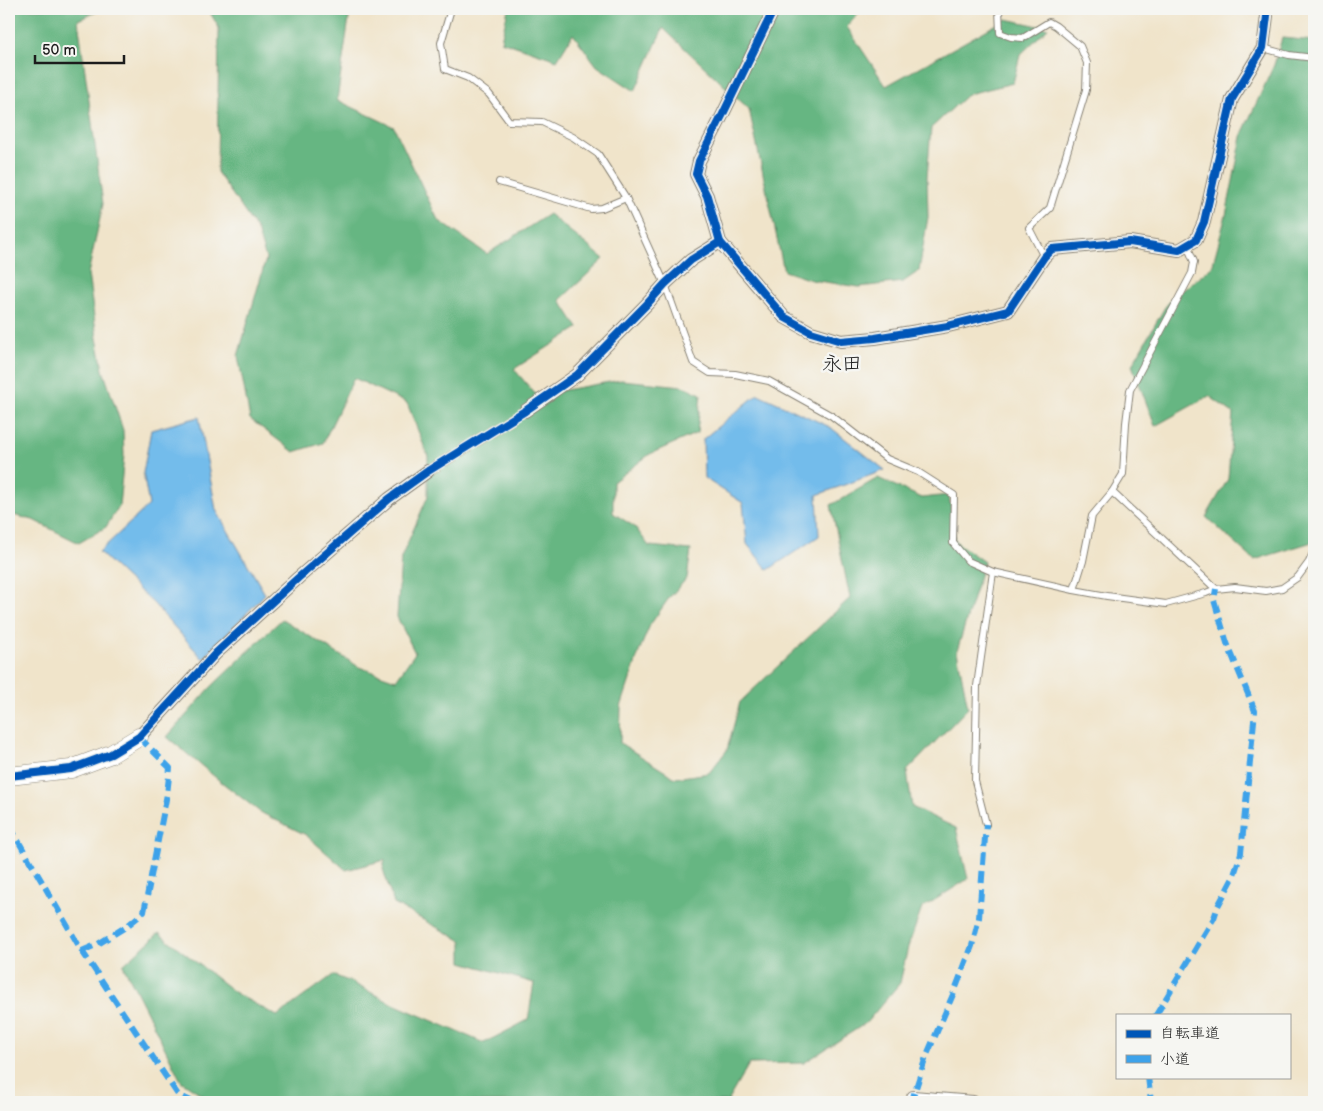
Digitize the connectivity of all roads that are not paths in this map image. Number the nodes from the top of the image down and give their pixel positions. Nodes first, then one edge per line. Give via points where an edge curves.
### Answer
1 (451, 9) edge
2 (774, 9) edge
3 (999, 9) edge
4 (1266, 9) edge
5 (1263, 48) junction
6 (1314, 58) edge
7 (499, 182) dead end
8 (626, 198) junction
9 (720, 242) junction
10 (1187, 245) junction
11 (1044, 257) junction
12 (665, 284) junction
13 (525, 411) tunnel mouth
14 (428, 471) tunnel mouth
15 (1112, 492) junction
16 (1314, 550) edge
17 (993, 572) junction
18 (1074, 590) junction
19 (1216, 590) junction
20 (139, 737) joint
21 (9, 776) edge
22 (986, 824) dead end
23 (913, 1097) dead end
24 (973, 1102) edge

1 - 8 lane via 441,43 445,69 468,78 489,94 510,121 542,122 598,154
2 - 9 street via 699,161 696,174 708,196
3 - 11 lane via 1000,33 1023,38 1049,22 1080,46 1087,63 1086,90 1050,208 1029,228
4 - 5 street
5 - 6 lane via 1289,56
5 - 10 street via 1232,99 1204,222 1196,240
7 - 8 lane via 591,208 602,208
8 - 12 lane
9 - 11 street via 784,317 811,332 841,341 948,326 1008,311
9 - 12 street via 691,260
10 - 11 street via 1179,250 1130,242 1052,249
10 - 15 lane via 1194,262 1192,273 1130,390 1123,474
12 - 13 street via 577,375
12 - 17 lane via 693,362 710,373 769,381 832,416 887,459 918,472 954,495 953,543 968,561
14 - 20 street via 382,505 216,653
15 - 18 lane via 1092,516
15 - 19 lane
16 - 19 lane via 1298,577 1282,588 1266,591 1234,587
17 - 18 lane
17 - 22 lane via 977,686 975,781
18 - 19 lane via 1166,604
20 - 21 street via 111,754 71,769
23 - 24 street

